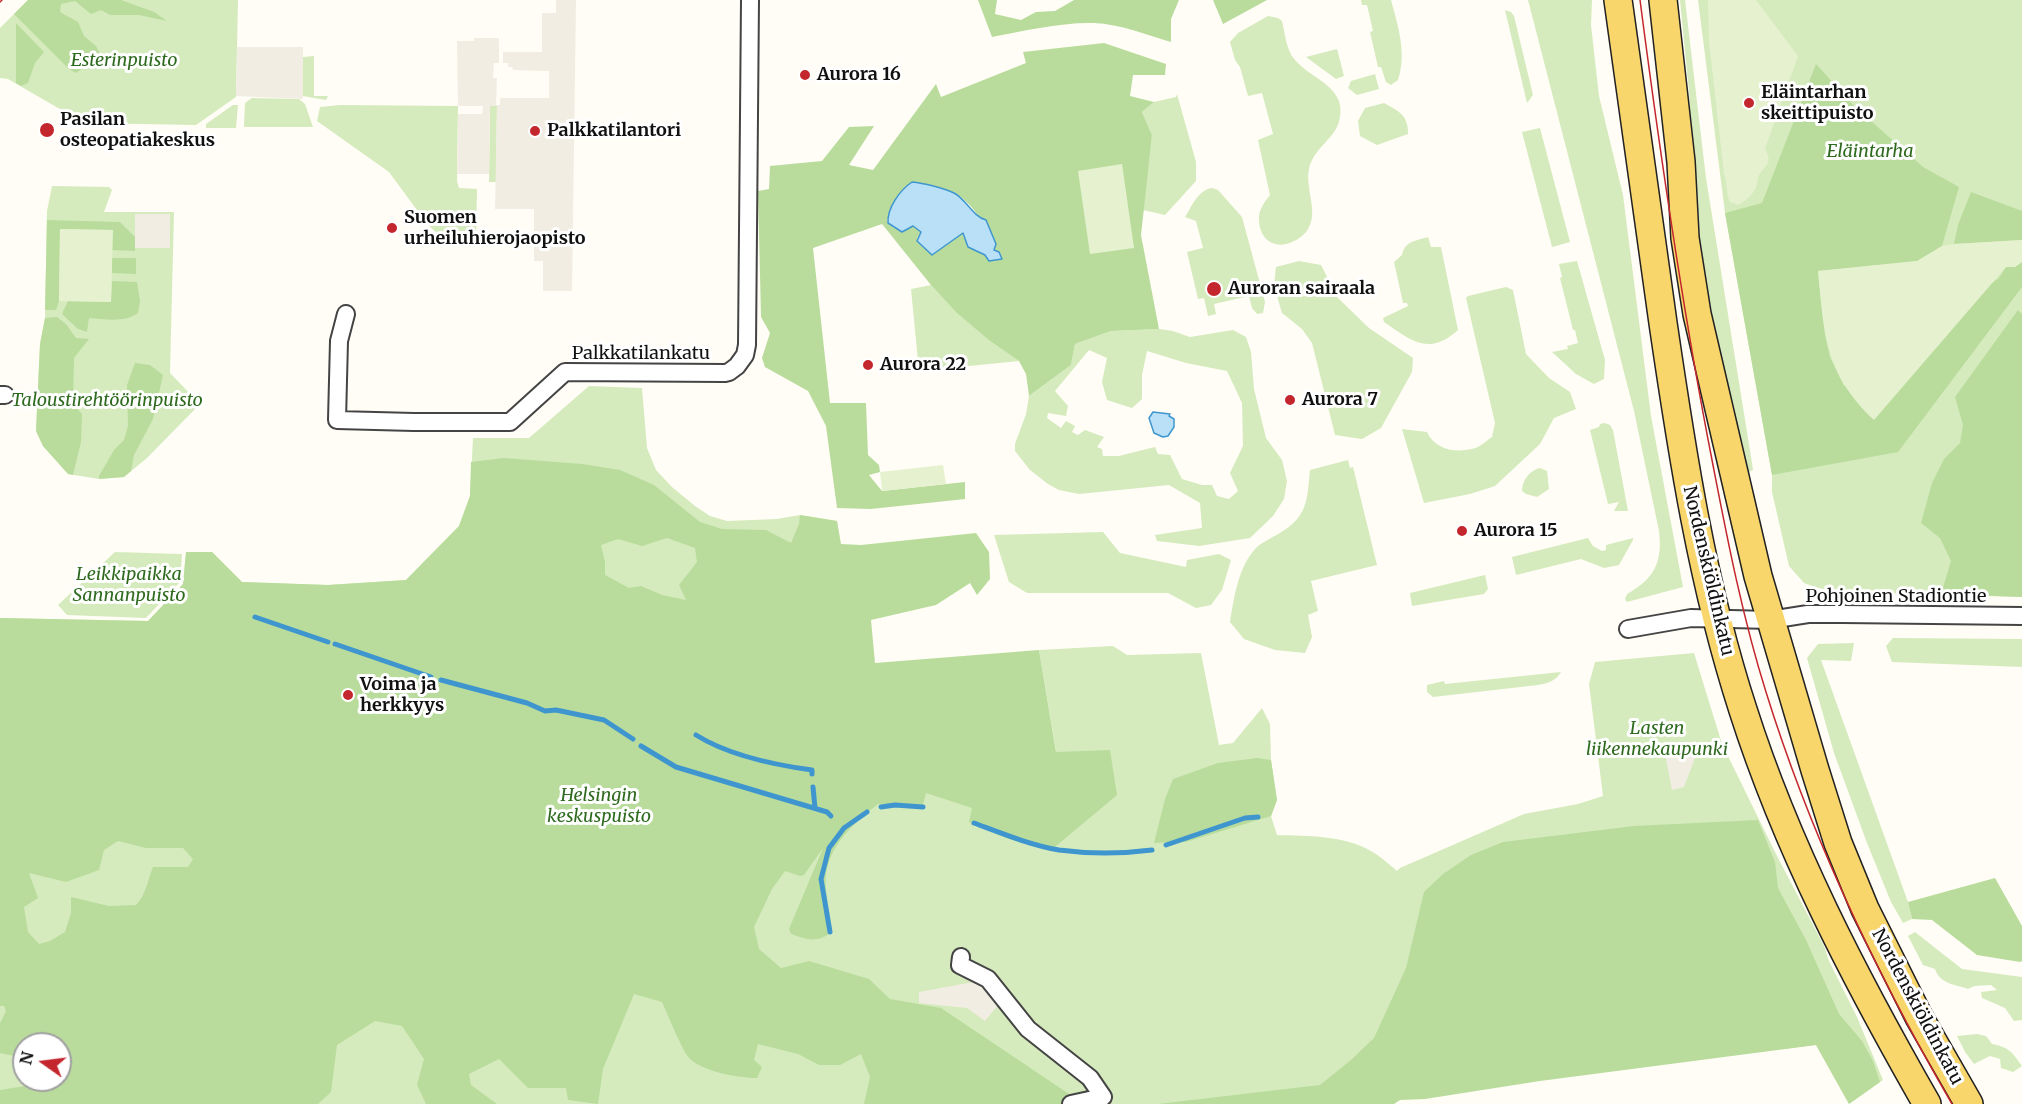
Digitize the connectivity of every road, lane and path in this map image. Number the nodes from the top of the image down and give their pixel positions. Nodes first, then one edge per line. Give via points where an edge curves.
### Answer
1 (750, 0) edge
2 (1618, 0) edge
3 (1663, 0) edge
4 (346, 314) dead end
5 (2022, 616) edge
6 (1717, 618) junction
7 (1770, 620) junction
8 (1628, 629) dead end
9 (961, 957) dead end
10 (1071, 1104) edge
11 (1927, 1104) edge
12 (1969, 1104) edge

1 - 4 street, Palkkatilankatu via 747,345 737,366 725,373 566,372 510,422 337,420 339,341
2 - 6 main road, Nordenskiöldinkatu via 1683,453
3 - 7 main road, Nordenskiöldinkatu via 1681,162 1685,238 1697,314
5 - 7 street, Pohjoinen Stadiontie via 1808,614
6 - 7 street, Pohjoinen Stadiontie
6 - 8 street, Pohjoinen Stadiontie via 1691,618
6 - 11 main road, Nordenskiöldinkatu via 1774,798 1844,950
7 - 12 main road, Nordenskiöldinkatu via 1838,843 1856,887 1919,1017
9 - 10 street via 960,965 988,979 1029,1029 1090,1078 1103,1097

